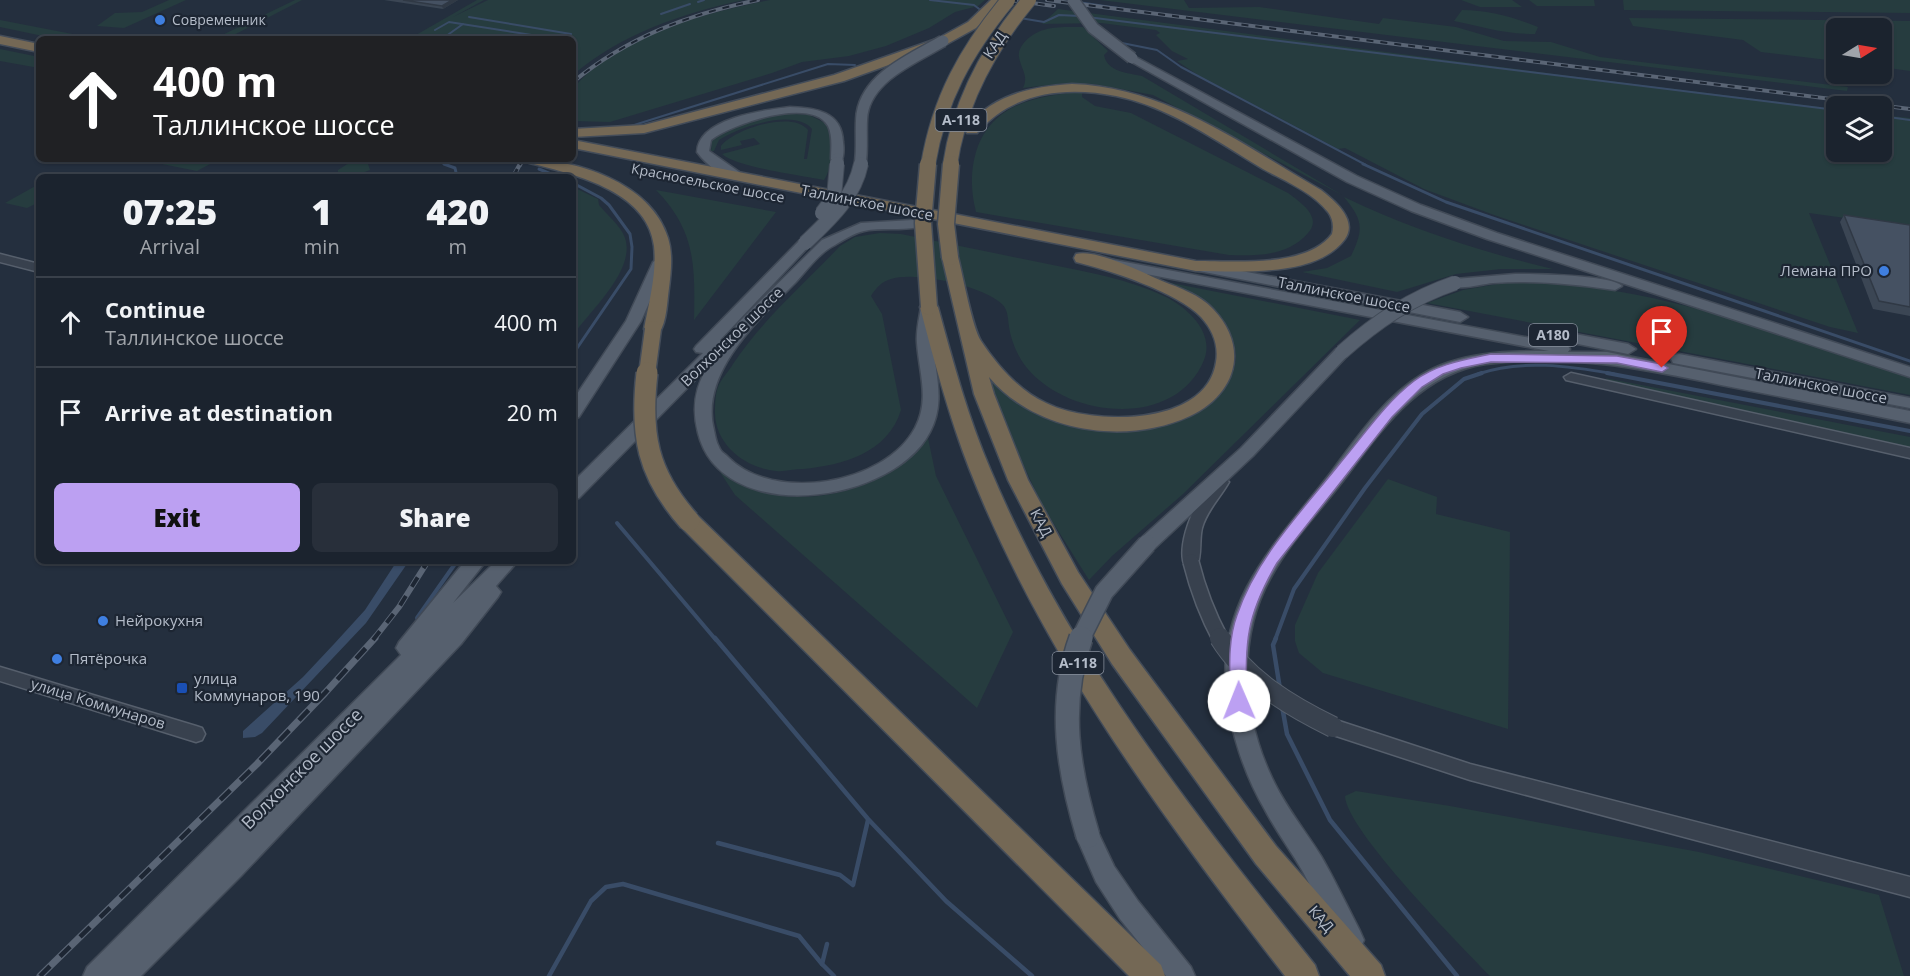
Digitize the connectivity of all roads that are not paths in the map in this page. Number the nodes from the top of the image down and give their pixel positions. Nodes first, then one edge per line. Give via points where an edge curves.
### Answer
1 (998, 0) edge
2 (1008, 0) edge
3 (1029, 0) edge
4 (1073, 0) edge
5 (0, 40) edge
6 (943, 41) junction
7 (36, 47) edge
8 (576, 133) edge
9 (576, 145) edge
10 (576, 158) edge
11 (542, 162) edge
12 (737, 177) junction
13 (779, 185) joint
14 (913, 224) junction
15 (800, 242) junction
16 (662, 255) junction
17 (950, 257) junction
18 (0, 258) edge
19 (1104, 262) junction
20 (1196, 266) junction
21 (36, 267) edge
22 (929, 307) junction
23 (752, 318) junction
24 (1782, 331) junction
25 (971, 340) junction
26 (1617, 359) junction
27 (1910, 372) edge
28 (1571, 377) dead end
29 (1910, 403) edge
30 (576, 408) edge
31 (1910, 417) edge
32 (1247, 452) junction
33 (1910, 453) edge
34 (576, 490) edge
35 (576, 490) edge
36 (474, 564) edge
37 (505, 564) edge
38 (514, 564) edge
39 (0, 674) edge
40 (196, 734) dead end
41 (322, 762) junction
42 (1910, 887) edge
43 (125, 965) edge
44 (1369, 975) edge
45 (96, 976) edge
46 (1150, 976) edge
47 (1182, 976) edge
48 (1304, 976) edge

1 - 6 highway via 972,25
2 - 22 highway, КАД / А-118, bridge via 959,68 937,121 921,214
3 - 17 highway, КАД / А-118, bridge via 981,67 961,118 946,217
4 - 24 main road, bridge via 1093,28 1132,58 1342,174 1416,208 1503,240
5 - 7 highway
6 - 8 highway, bridge via 839,78 644,129
6 - 15 main road, bridge via 895,71 868,98 862,112 861,163 853,191
9 - 12 highway, Красносельское шоссе
10 - 14 highway, Красносельское шоссе
11 - 16 highway via 587,174 646,209 661,237
12 - 13 highway, Красносельское шоссе
12 - 15 main road, bridge via 703,152 703,144 716,130 773,112 800,110 826,117 835,130 834,196
13 - 20 highway, Таллинское шоссе
14 - 19 highway, Таллинское шоссе
14 - 23 main road, Волхонское шоссе via 861,227 827,243
15 - 34 main road, Волхонское шоссе
16 - 30 main road via 654,283 640,308
16 - 46 highway, bridge via 643,426 649,458 663,489 689,521
17 - 20 highway via 955,240 956,190 968,134 983,116 1017,97 1086,87 1145,98 1175,111 1316,193 1340,219 1337,240 1319,254 1286,262
17 - 25 highway, КАД / А-118
18 - 21 street
19 - 25 highway via 1188,299 1206,312 1220,330 1227,348 1226,368 1203,399 1183,412 1135,423 1108,424 1062,416 1022,398 1002,381
19 - 26 main road, Таллинское шоссе
20 - 29 main road, Таллинское шоссе / A180
22 - 23 main road via 925,341 933,403 921,434 907,452 867,477 844,485 803,490 771,487 733,472 709,447 702,430 702,405 710,378
22 - 48 highway, КАД / А-118 via 954,398 988,491 1037,592 1088,681 1156,782
23 - 35 main road, Волхонское шоссе
24 - 27 main road
24 - 32 main road, bridge via 1658,296 1570,278 1527,276 1455,283 1398,306 1370,326
25 - 44 highway, КАД / А-118 via 984,394 1018,480 1070,578 1121,657 1266,855
26 - 31 main road, Таллинское шоссе
26 - 44 main road via 1491,358 1458,364 1425,380 1387,414 1272,559 1243,618 1238,652 1239,701 1248,745 1269,795 1315,870
28 - 33 street
32 - 42 street, bridge via 1197,515 1191,538 1191,562 1204,613 1215,631 1248,674 1287,703 1333,727 1470,772
32 - 47 main road, bridge via 1122,569 1099,600 1069,671 1069,763 1088,836 1129,910
36 - 41 main road
37 - 41 main road, Волхонское шоссе
38 - 41 main road, Волхонское шоссе via 454,638
39 - 40 street, улица Коммунаров
41 - 43 main road, Волхонское шоссе
43 - 45 main road, Волхонское шоссе

